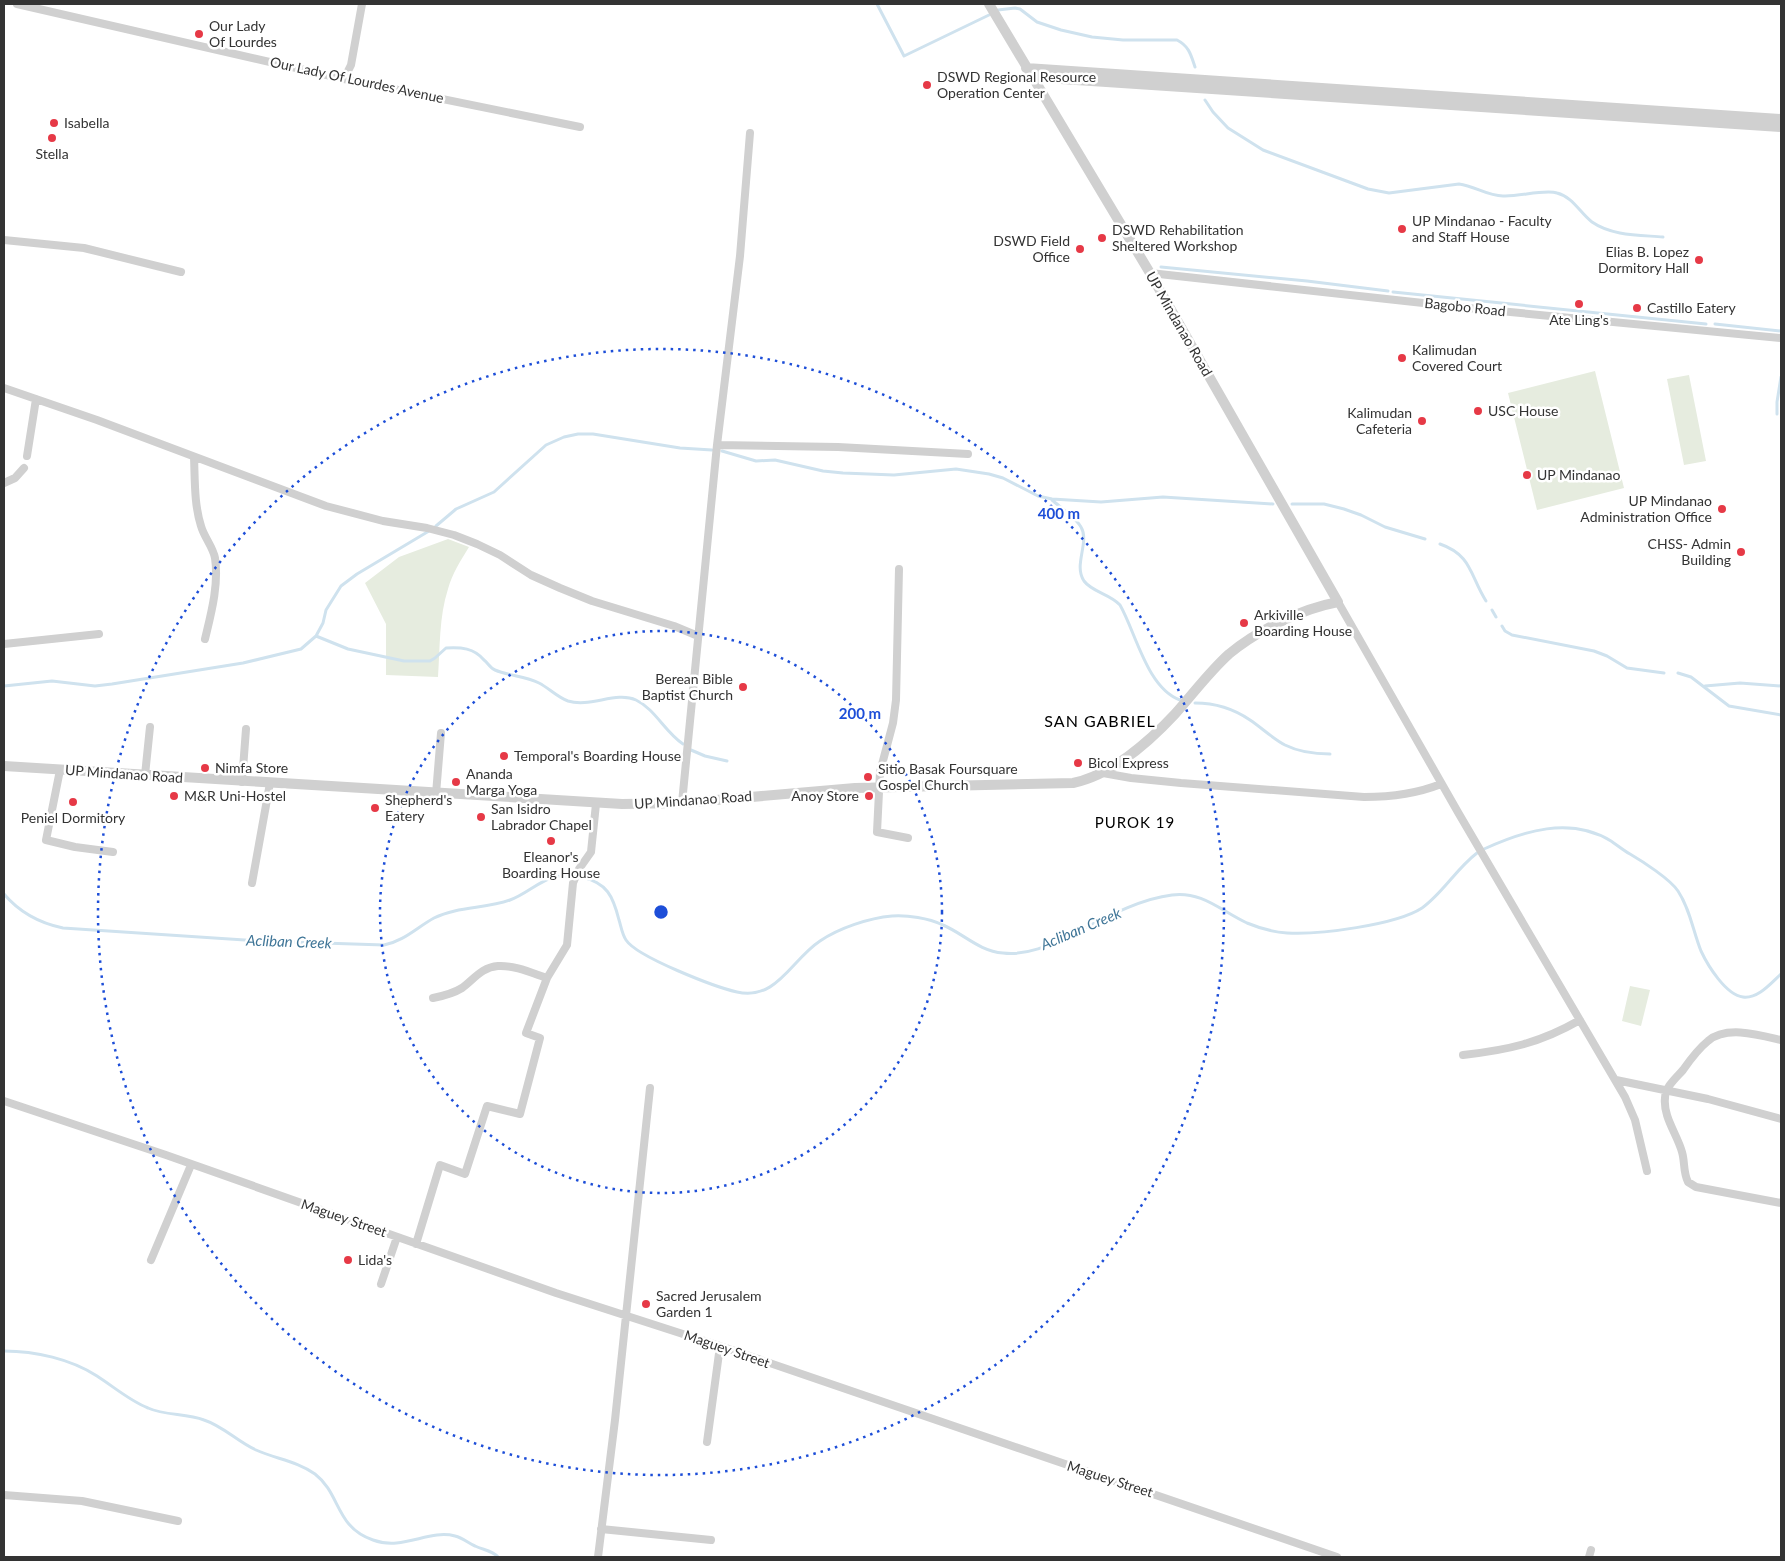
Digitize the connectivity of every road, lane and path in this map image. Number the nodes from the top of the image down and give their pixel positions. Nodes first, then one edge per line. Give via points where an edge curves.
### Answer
1 (17, 4) edge
2 (362, 4) edge
3 (989, 4) edge
4 (1029, 72) junction
5 (344, 79) junction
6 (1702, 118) junction
7 (1781, 119) edge
8 (580, 127) dead end
9 (1781, 127) edge
10 (750, 133) dead end
11 (4, 240) edge
12 (181, 272) dead end
13 (1150, 273) junction
14 (1781, 338) edge
15 (4, 388) edge
16 (36, 399) junction
17 (717, 445) junction
18 (968, 454) dead end
19 (27, 456) dead end
20 (194, 457) junction
21 (24, 468) dead end
22 (4, 483) edge
23 (899, 569) dead end
24 (1336, 598) junction
25 (99, 634) dead end
26 (698, 636) junction
27 (204, 639) dead end
28 (4, 644) edge
29 (150, 727) dead end
30 (246, 729) dead end
31 (441, 733) dead end
32 (4, 766) edge
33 (60, 770) junction
34 (1103, 773) junction
35 (145, 775) junction
36 (242, 782) junction
37 (270, 783) junction
38 (1441, 784) junction
39 (879, 787) junction
40 (436, 794) junction
41 (682, 803) junction
42 (596, 804) junction
43 (908, 838) dead end
44 (113, 852) dead end
45 (252, 883) dead end
46 (547, 978) junction
47 (433, 998) dead end
48 (1580, 1020) junction
49 (1781, 1040) edge
50 (1463, 1055) dead end
51 (1616, 1080) junction
52 (650, 1088) dead end
53 (1666, 1090) junction
54 (4, 1101) edge
55 (1781, 1119) edge
56 (191, 1164) junction
57 (1647, 1171) dead end
58 (1781, 1203) edge
59 (397, 1237) junction
60 (416, 1244) junction
61 (151, 1260) dead end
62 (381, 1284) dead end
63 (626, 1315) junction
64 (720, 1346) junction
65 (707, 1442) dead end
66 (4, 1494) edge
67 (178, 1522) dead end
68 (601, 1528) junction
69 (711, 1540) dead end
70 (598, 1557) edge
71 (1337, 1557) edge

1 - 5 street, Our Lady Of Lourdes Avenue
2 - 5 street via 351,65
3 - 4 street, UP Mindanao Road
4 - 6 street
4 - 13 street, UP Mindanao Road
5 - 8 street, Our Lady Of Lourdes Avenue
6 - 7 street
6 - 9 street
10 - 17 street via 740,256
11 - 12 street via 84,248
13 - 14 street, Bagobo Road
13 - 24 street, UP Mindanao Road
15 - 16 street
16 - 19 street
16 - 20 street
17 - 18 street
17 - 26 street
20 - 26 street via 326,506 454,535 500,555 530,575 560,588
20 - 27 street via 197,512 216,567
21 - 22 street via 15,478
23 - 39 street via 896,700
24 - 34 street, UP Mindanao Road via 1244,642 1157,731
24 - 38 street
25 - 28 street
26 - 41 street
29 - 35 street
30 - 36 street
31 - 40 street
32 - 33 street, UP Mindanao Road
33 - 35 street, UP Mindanao Road
33 - 44 street via 46,840
34 - 38 street via 1181,783 1364,797 1408,794
34 - 39 street, UP Mindanao Road via 1073,783
35 - 36 street, UP Mindanao Road
36 - 37 street, UP Mindanao Road
37 - 40 street, UP Mindanao Road
37 - 45 street
38 - 48 street
39 - 41 street, UP Mindanao Road
39 - 43 street via 877,832
40 - 42 street, UP Mindanao Road
41 - 42 street, UP Mindanao Road
42 - 46 street via 591,852 573,883 567,945
46 - 47 street via 496,966 477,974 457,990
46 - 60 street via 526,1033 540,1038 520,1114 488,1106 465,1174 440,1165
48 - 50 street via 1518,1047
48 - 51 street
49 - 53 street via 1723,1032 1708,1040
51 - 53 street
51 - 57 street via 1635,1120
52 - 63 street
53 - 55 street
53 - 58 street via 1667,1115 1682,1152 1688,1182 1696,1187
54 - 56 street, Maguey Street
56 - 59 street, Maguey Street
56 - 61 street
59 - 60 street, Maguey Street
59 - 62 street
60 - 63 street, Maguey Street
63 - 64 street, Maguey Street
63 - 68 street
64 - 65 street
64 - 71 street, Maguey Street
66 - 67 street via 82,1501
68 - 69 street
68 - 70 street

